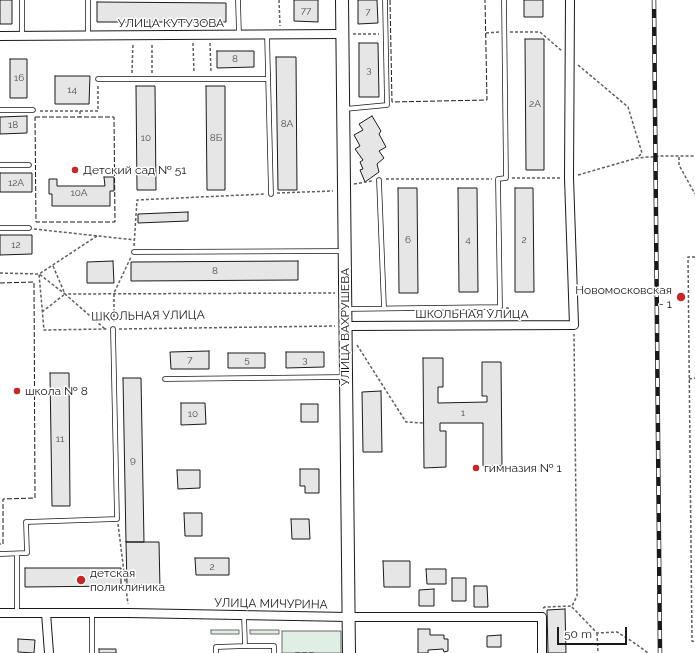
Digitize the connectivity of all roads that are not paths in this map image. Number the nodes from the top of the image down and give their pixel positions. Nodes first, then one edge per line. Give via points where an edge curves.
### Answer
1 (22, 0) edge
2 (88, 0) edge
3 (238, 0) edge
4 (342, 0) edge
5 (385, 0) edge
6 (504, 0) edge
7 (570, 0) edge
8 (267, 34) junction
9 (342, 34) junction
10 (239, 35) junction
11 (0, 36) edge
12 (22, 36) junction
13 (88, 36) junction
14 (98, 79) road end
15 (268, 79) junction
16 (343, 109) junction
17 (0, 110) edge
18 (33, 110) road end
19 (0, 165) edge
20 (29, 165) dead end
21 (379, 180) road end
22 (271, 194) road end
23 (0, 228) edge
24 (28, 228) road end
25 (344, 251) junction
26 (134, 252) road end
27 (384, 308) junction
28 (345, 309) junction
29 (345, 326) junction
30 (114, 329) road end
31 (345, 377) junction
32 (165, 379) dead end
33 (0, 554) edge
34 (16, 554) junction
35 (0, 613) edge
36 (17, 613) junction
37 (46, 613) junction
38 (92, 613) junction
39 (244, 615) junction
40 (348, 617) junction
41 (245, 646) junction
42 (49, 653) edge
43 (92, 653) edge
44 (216, 653) edge
45 (274, 653) edge
46 (349, 653) edge
47 (542, 653) edge

1 - 12 lane
2 - 13 lane
3 - 10 lane
4 - 9 main road, УЛИЦА ВАХРУШЕВА
5 - 16 lane via 387,105
6 - 27 lane via 506,178 498,178 500,307
7 - 29 street, ШКОЛЬНАЯ УЛИЦА via 569,178 574,325
8 - 9 street, УЛИЦА КУТУЗОВА
8 - 10 street, УЛИЦА КУТУЗОВА
8 - 15 lane
9 - 16 main road, УЛИЦА ВАХРУШЕВА
10 - 13 street, УЛИЦА КУТУЗОВА
11 - 12 street, УЛИЦА КУТУЗОВА
12 - 13 street, УЛИЦА КУТУЗОВА
14 - 15 lane
15 - 22 lane
16 - 25 main road, УЛИЦА ВАХРУШЕВА
17 - 18 lane
19 - 20 lane
21 - 27 lane
23 - 24 lane
25 - 26 lane
25 - 28 main road, УЛИЦА ВАХРУШЕВА
27 - 28 lane
28 - 29 main road, УЛИЦА ВАХРУШЕВА
29 - 31 main road, УЛИЦА ВАХРУШЕВА
30 - 34 lane via 117,519 26,522 27,553
31 - 32 lane
31 - 40 main road, УЛИЦА ВАХРУШЕВА
33 - 34 lane
34 - 36 lane
35 - 36 street, УЛИЦА МИЧУРИНА
36 - 37 street, УЛИЦА МИЧУРИНА
37 - 38 street, УЛИЦА МИЧУРИНА
37 - 42 street
38 - 39 street, УЛИЦА МИЧУРИНА
38 - 43 lane
39 - 40 street, УЛИЦА МИЧУРИНА
39 - 41 lane
40 - 46 main road, УЛИЦА ВАХРУШЕВА
40 - 47 street, УЛИЦА МИЧУРИНА via 542,617
41 - 44 lane via 216,647
41 - 45 lane via 274,646

